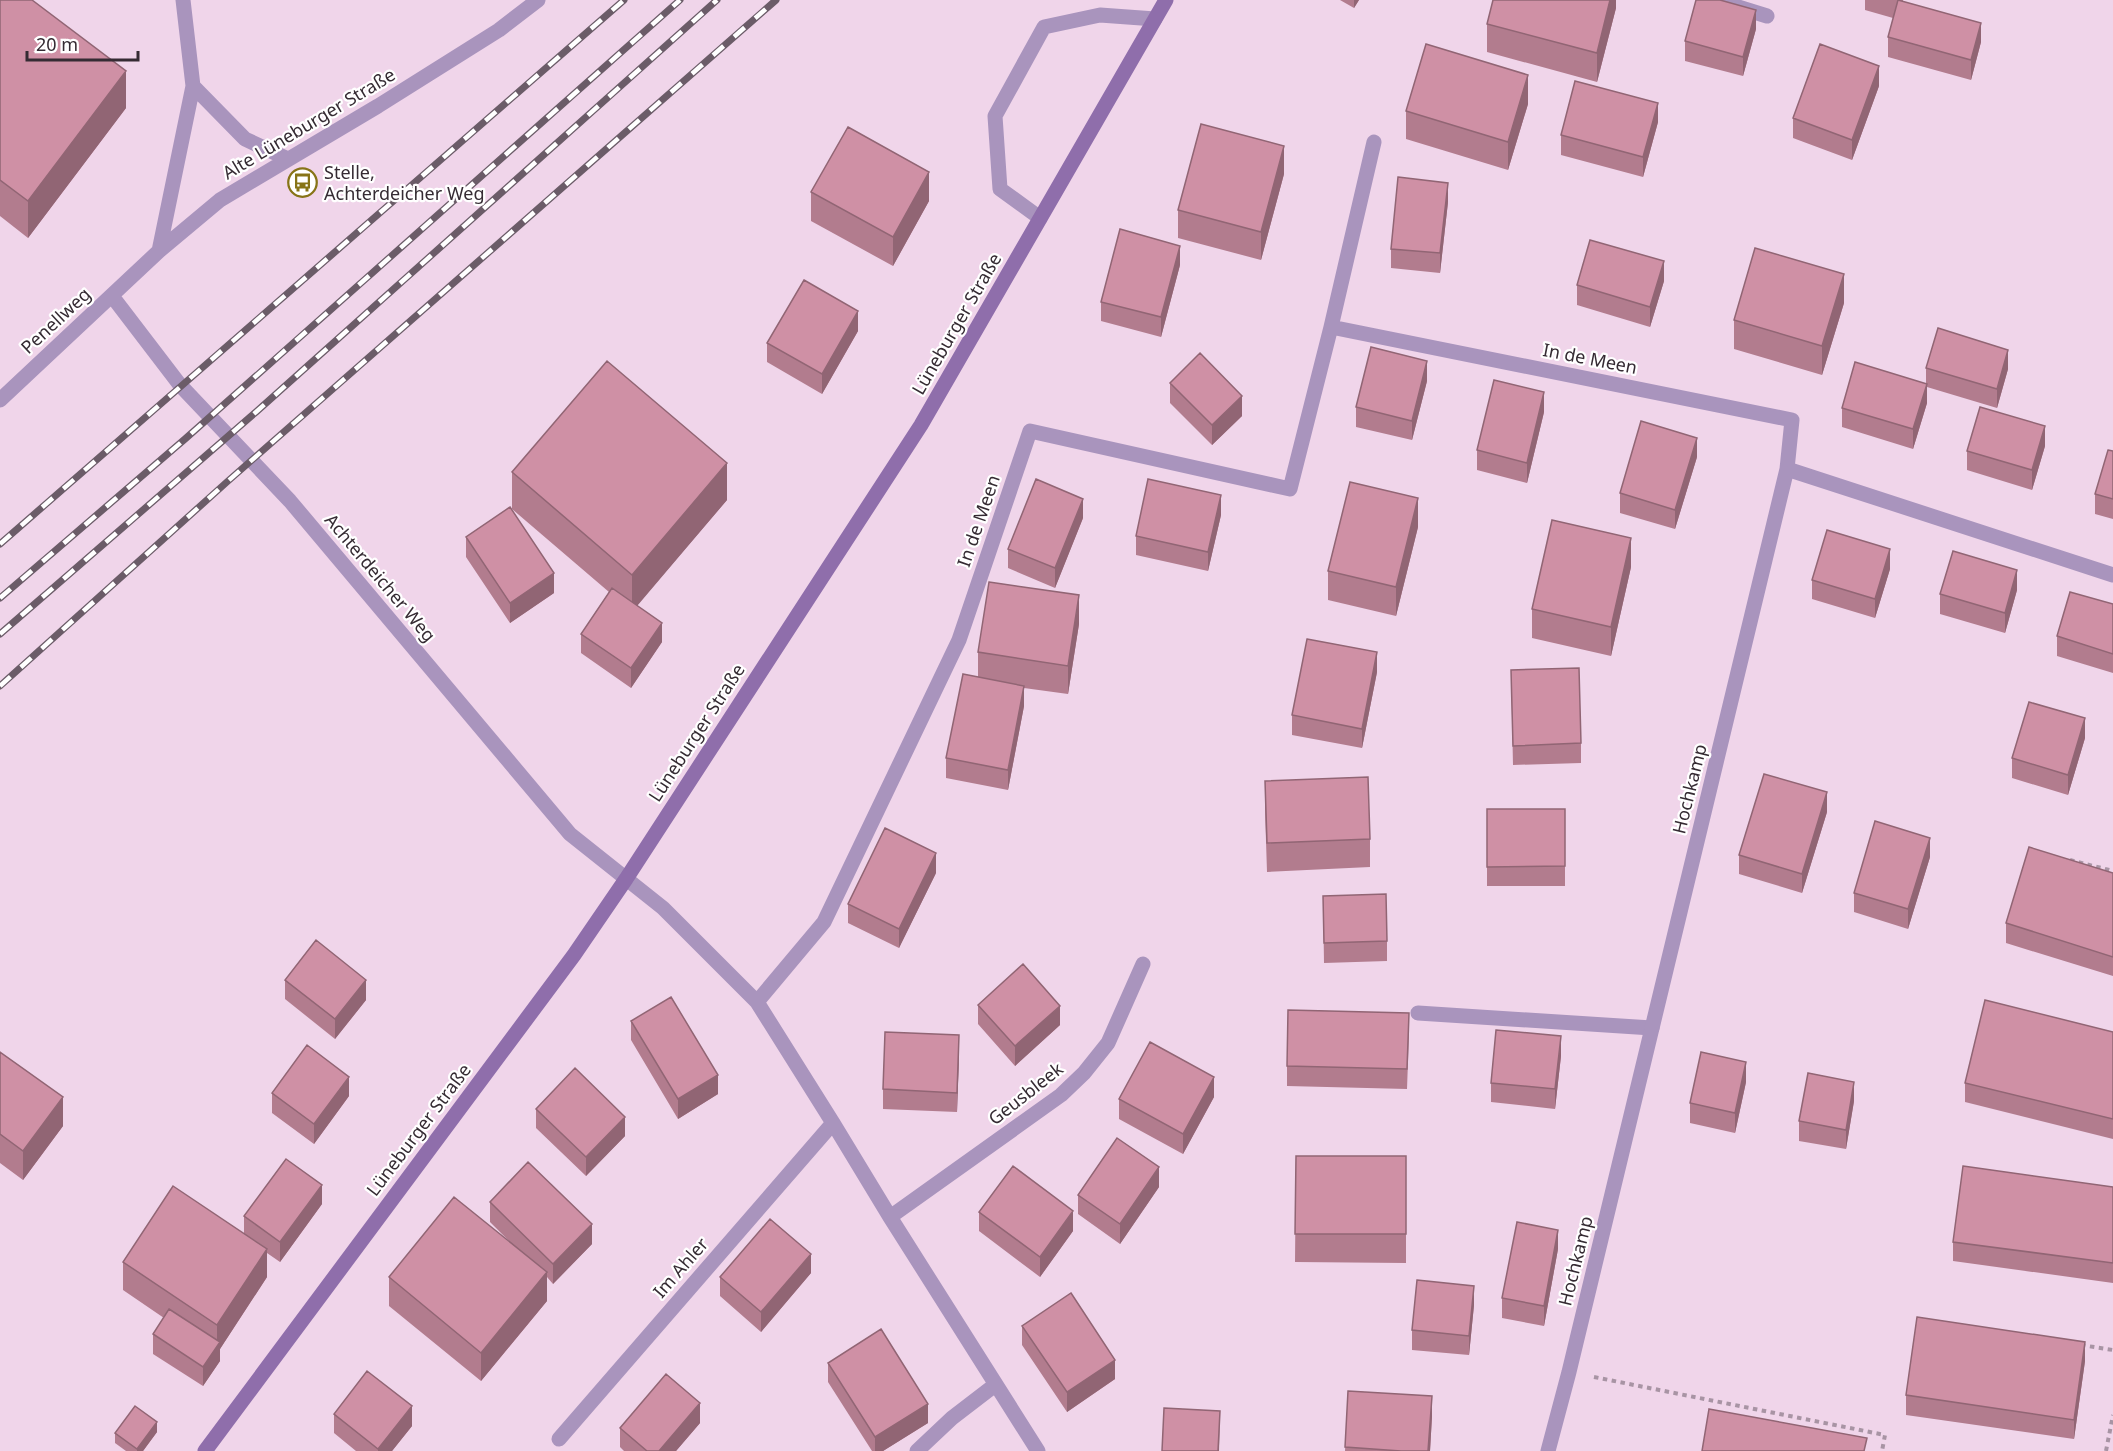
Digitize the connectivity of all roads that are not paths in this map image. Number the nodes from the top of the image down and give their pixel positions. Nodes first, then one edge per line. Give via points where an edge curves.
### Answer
1 (183, 0) edge
2 (538, 0) edge
3 (1166, 0) edge
4 (1716, 0) edge
5 (1767, 16) dead end
6 (1155, 19) junction
7 (193, 86) junction
8 (1374, 142) dead end
9 (288, 159) junction
10 (1040, 218) junction
11 (159, 251) junction
12 (112, 296) junction
13 (1331, 327) junction
14 (0, 400) edge
15 (1787, 469) junction
16 (2113, 575) edge
17 (626, 879) junction
18 (1143, 964) dead end
19 (757, 1002) junction
20 (1418, 1013) dead end
21 (1652, 1028) junction
22 (833, 1123) junction
23 (890, 1217) junction
24 (995, 1385) junction
25 (559, 1439) dead end
26 (205, 1451) edge
27 (917, 1451) edge
28 (1038, 1451) edge
29 (1548, 1451) edge

1 - 7 street
2 - 9 street, Alte Lüneburger Straße via 418,81
3 - 6 main road, Lüneburger Straße
4 - 5 street
6 - 10 main road, Lüneburger Straße
6 - 10 street via 1100,15 1044,27 994,116 1000,189
7 - 9 street via 245,139
7 - 11 street
8 - 13 street, In de Meen
9 - 11 street, Alte Lüneburger Straße via 220,200
10 - 17 main road, Lüneburger Straße via 921,425
11 - 12 street, Alte Lüneburger Straße
12 - 14 street, Penellweg
12 - 17 street, Achterdeicher Weg via 180,385 290,501 570,834
13 - 15 street, In de Meen via 1792,420
13 - 19 street, In de Meen via 1290,489 1030,431 959,640 824,922
15 - 16 street
15 - 21 street, Hochkamp
17 - 19 street via 663,908
17 - 26 main road, Lüneburger Straße via 574,955
18 - 23 street, Geusbleek via 1108,1043 1084,1073 1061,1095
19 - 22 street
20 - 21 street
21 - 29 street, Hochkamp
22 - 23 street
22 - 25 street, Im Ahler
23 - 24 street
24 - 27 street
24 - 28 street

